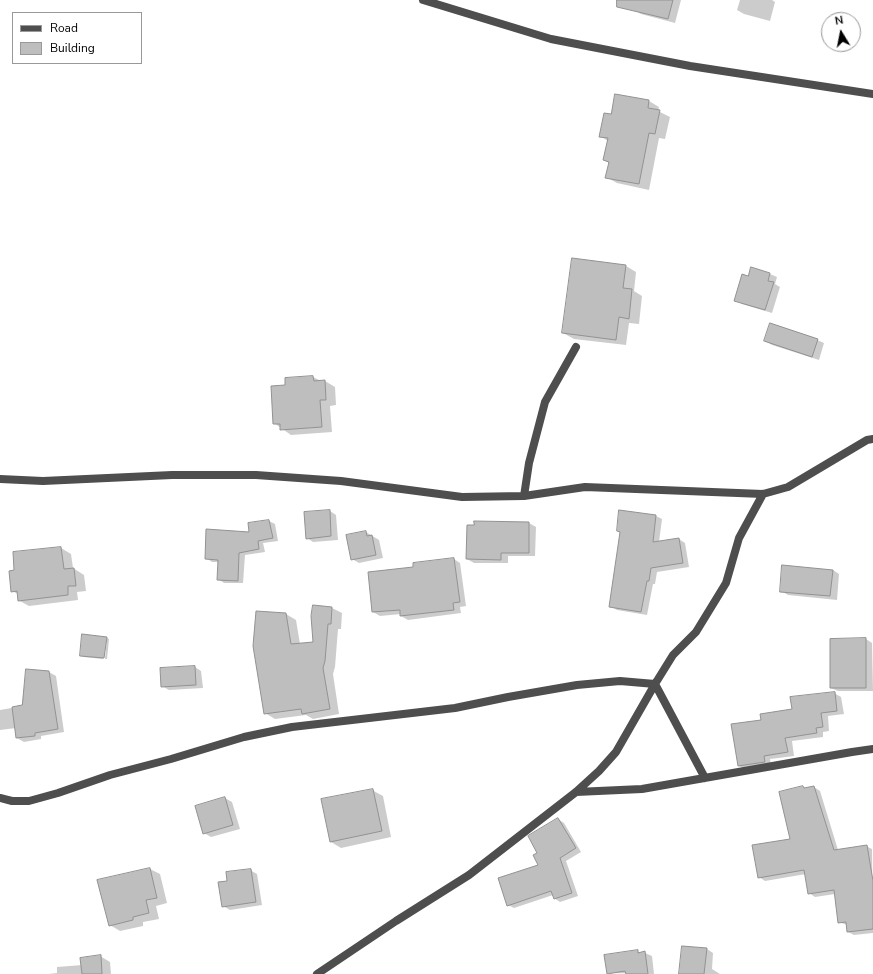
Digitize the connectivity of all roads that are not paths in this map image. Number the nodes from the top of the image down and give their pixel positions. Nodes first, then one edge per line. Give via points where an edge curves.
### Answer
1 (423, 0) edge
2 (873, 94) edge
3 (576, 347) dead end
4 (873, 439) edge
5 (0, 479) edge
6 (762, 494) junction
7 (524, 496) junction
8 (655, 684) junction
9 (873, 749) edge
10 (705, 778) junction
11 (576, 792) junction
12 (0, 798) edge
13 (317, 974) edge

1 - 2 street via 551,39 690,66
3 - 7 street via 545,402 529,462
4 - 6 street via 866,440 788,487
5 - 7 street via 42,481 256,475 341,481 462,498
6 - 7 street via 585,487
6 - 8 street via 739,538 726,583 696,632 673,655
8 - 10 street
8 - 11 street via 616,752
8 - 12 street via 620,681 577,685 455,708 292,727 244,737 110,775 28,802
9 - 10 street
10 - 11 street via 642,789
11 - 13 street via 469,875

